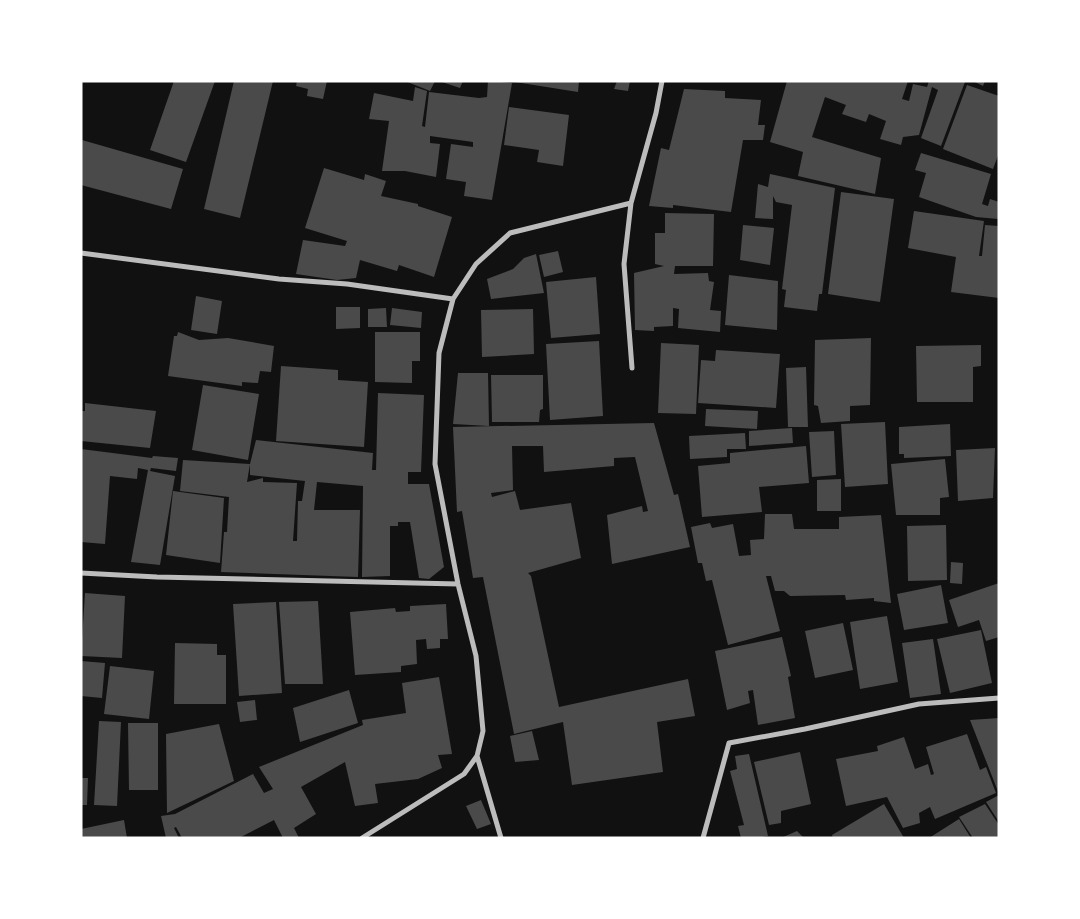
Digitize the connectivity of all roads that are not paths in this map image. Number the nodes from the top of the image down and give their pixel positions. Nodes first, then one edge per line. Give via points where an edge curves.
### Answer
1 (662, 81) edge
2 (631, 203) junction
3 (81, 253) edge
4 (453, 299) junction
5 (632, 368) dead end
6 (81, 573) edge
7 (458, 584) junction
8 (999, 698) edge
9 (477, 756) junction
10 (362, 838) edge
11 (501, 838) edge
12 (703, 838) edge

1 - 2 street
2 - 4 street via 510,233 476,264
2 - 5 street via 624,264
3 - 4 street
4 - 7 street via 439,353 435,464
6 - 7 street
7 - 9 street via 476,656 483,731
8 - 12 street via 919,704 729,743
9 - 10 street via 464,774
9 - 11 street

